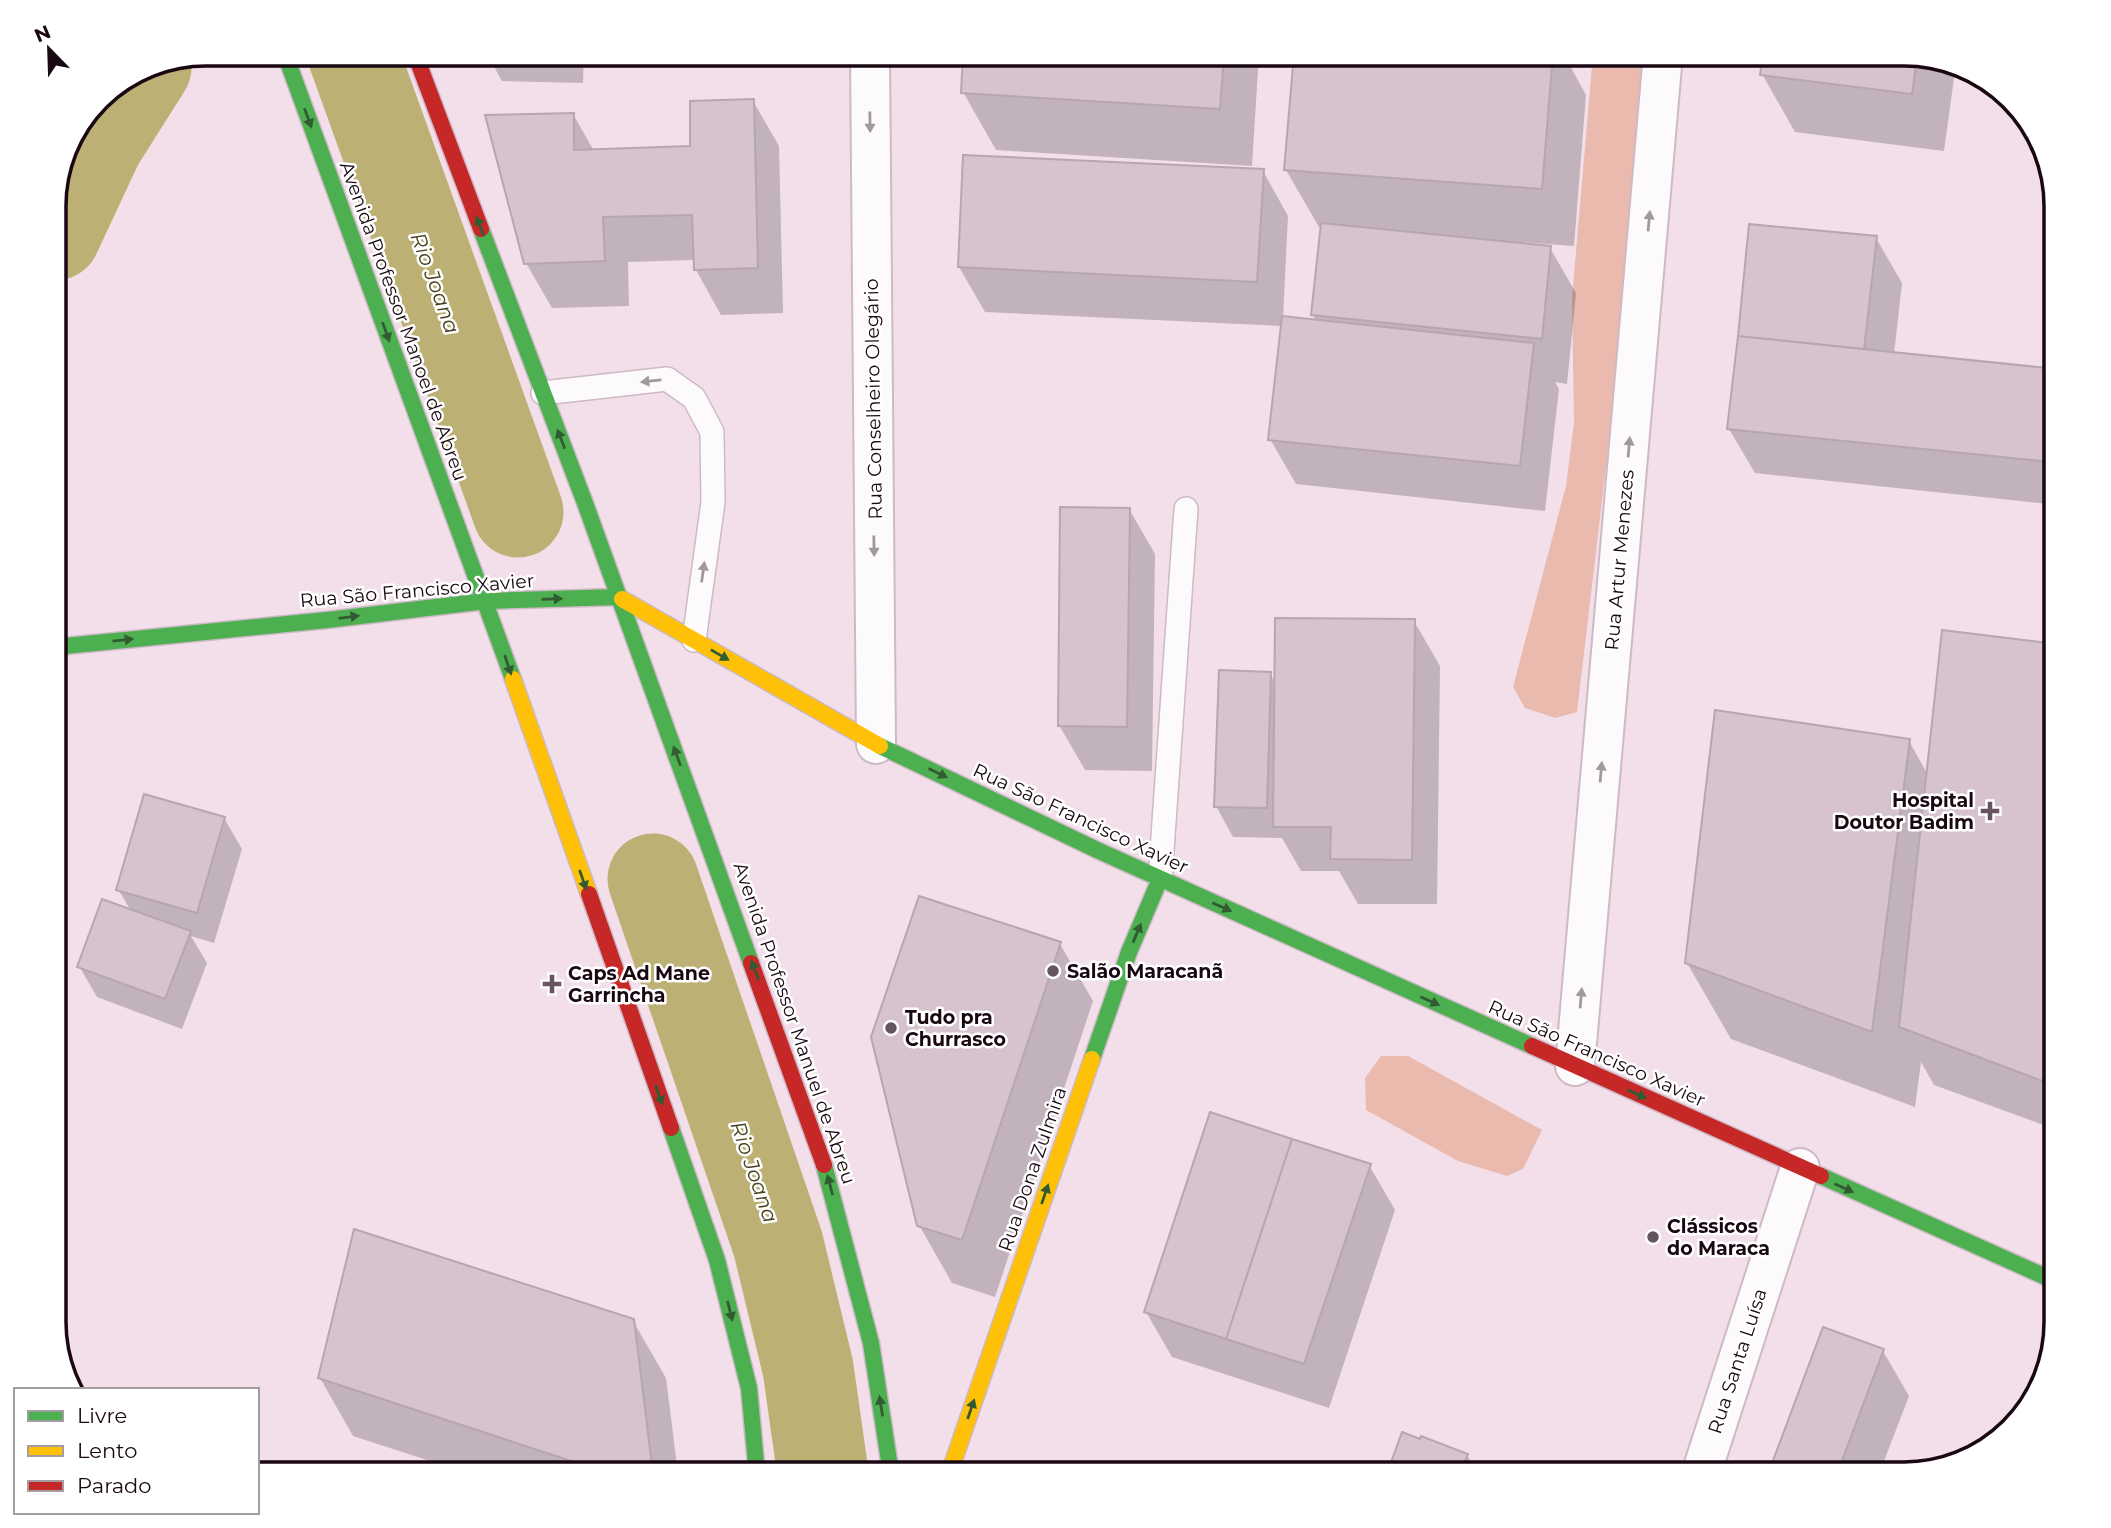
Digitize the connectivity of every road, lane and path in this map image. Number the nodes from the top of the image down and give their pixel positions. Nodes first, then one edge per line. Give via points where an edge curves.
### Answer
1 (1662, 66) edge
2 (290, 67) edge
3 (420, 67) edge
4 (870, 67) edge
5 (543, 393) junction
6 (1186, 509) dead end
7 (618, 597) junction
8 (486, 601) junction
9 (694, 640) junction
10 (67, 646) edge
11 (876, 744) junction
12 (1160, 879) junction
13 (1575, 1066) junction
14 (1800, 1168) junction
15 (2044, 1276) edge
16 (756, 1462) edge
17 (889, 1462) edge
18 (953, 1462) edge
19 (1705, 1462) edge

13 -> 1 street, Rua Artur Menezes
2 -> 8 main road, Avenida Professor Manoel de Abreu
5 -> 3 main road
4 -> 11 street, Rua Conselheiro Olegário
7 -> 5 main road
9 -> 5 lane via 712,502 712,432 694,398 667,379
6 - 12 lane
8 -> 7 main road, Rua São Francisco Xavier
7 - 9 main road, Rua São Francisco Xavier
17 -> 7 main road, Avenida Professor Manuel de Abreu via 871,1343 828,1175
10 -> 8 main road, Rua São Francisco Xavier
8 -> 16 main road via 717,1260 749,1388
9 -> 11 main road, Rua São Francisco Xavier
11 -> 12 main road, Rua São Francisco Xavier
12 -> 13 main road, Rua São Francisco Xavier
18 -> 12 main road, Rua Dona Zulmira via 1129,952
13 -> 14 main road, Rua São Francisco Xavier
14 -> 15 main road, Rua São Francisco Xavier
14 - 19 street, Rua Santa Luísa

